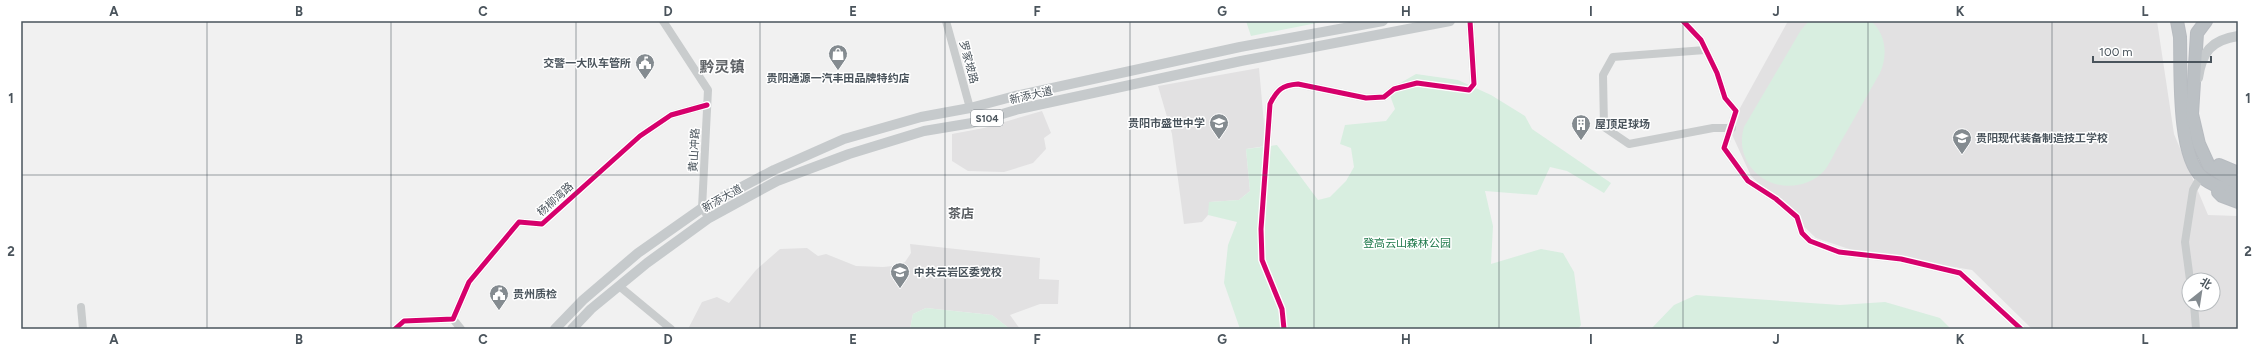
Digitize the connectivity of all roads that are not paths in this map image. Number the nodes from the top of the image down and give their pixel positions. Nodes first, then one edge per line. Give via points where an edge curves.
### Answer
1 (663, 21) edge
2 (946, 21) edge
3 (1383, 21) edge
4 (1450, 21) edge
5 (1470, 21) edge
6 (1683, 21) edge
7 (2177, 21) edge
8 (2206, 21) edge
9 (2238, 36) edge
10 (1705, 50) junction
11 (707, 105) junction
12 (970, 108) junction
13 (2192, 114) junction
14 (1732, 128) junction
15 (2205, 157) junction
16 (2238, 173) edge
17 (2201, 176) junction
18 (2238, 182) edge
19 (2238, 192) edge
20 (2238, 202) edge
21 (702, 208) junction
22 (709, 218) junction
23 (2189, 272) edge
24 (619, 286) junction
25 (81, 308) dead end
26 (2195, 312) edge
27 (453, 319) junction
28 (83, 329) edge
29 (395, 329) edge
30 (461, 329) edge
31 (554, 329) edge
32 (572, 329) edge
33 (671, 329) edge
34 (1284, 329) edge
35 (2021, 329) edge
36 (2196, 329) edge

1 - 11 street, 黄山冲路 via 708,90
2 - 12 street, 罗家坡路
3 - 12 main road, 新添大道 / S104 via 1240,47
4 - 22 main road, 新添大道 / S104 via 1233,63 1019,109 972,123 924,131 850,154 777,181
5 - 34 street via 1474,84 1470,90 1417,83 1394,89 1384,97 1366,98 1298,84 1287,85 1276,91 1270,104 1262,260 1282,308
6 - 10 street via 1701,40
7 - 17 highway via 2184,133 2189,156
8 - 13 highway via 2197,33
9 - 13 main road via 2222,38 2205,52
10 - 14 street via 1717,73 1725,98 1736,111
10 - 14 street via 1613,57 1603,76 1604,128 1629,144 1712,128
11 - 21 street, 黄山冲路
11 - 27 street, 杨柳湾路 via 671,115 640,136 542,224 519,222 470,282
12 - 21 main road, 新添大道 / S104 via 921,117 844,139 774,170
13 - 15 highway
14 - 35 street via 1724,148 1748,181 1776,199 1797,217 1802,233 1810,241 1839,252 1901,259 1960,273
15 - 16 highway
15 - 18 highway via 2209,166
17 - 19 highway via 2221,188
17 - 20 highway via 2222,196
17 - 23 street via 2193,190 2185,242
21 - 22 street
21 - 31 main road, 新添大道 / S104 via 638,253 583,300
22 - 24 main road, 新添大道 / S104
24 - 32 main road, 新添大道 / S104
24 - 33 street
25 - 28 street
26 - 36 street
27 - 29 street via 404,321
27 - 30 street

